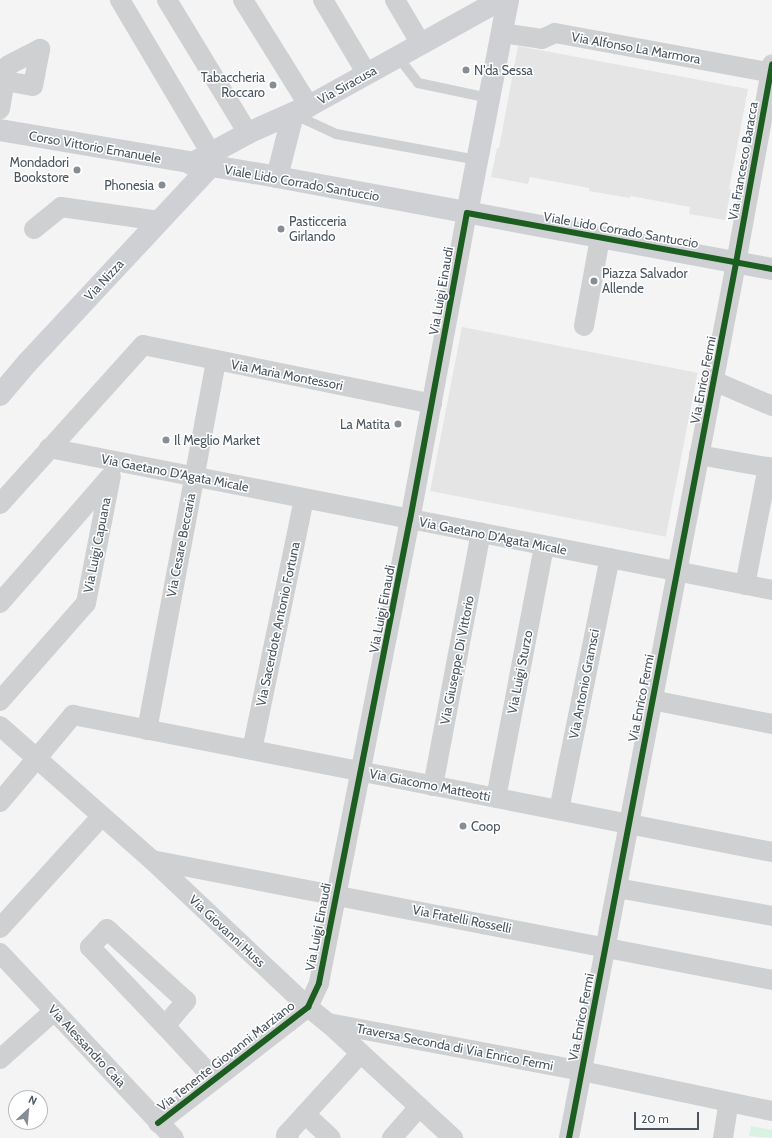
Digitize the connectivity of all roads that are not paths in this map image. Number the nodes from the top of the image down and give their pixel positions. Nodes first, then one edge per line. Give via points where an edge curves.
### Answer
1 (120, 0) edge
2 (167, 0) edge
3 (243, 0) edge
4 (323, 0) edge
5 (395, 0) edge
6 (500, 0) edge
7 (508, 0) edge
8 (502, 33) junction
9 (421, 44) junction
10 (398, 56) junction
11 (4, 69) edge
12 (771, 70) edge
13 (367, 74) junction
14 (489, 98) junction
15 (0, 109) edge
16 (301, 110) junction
17 (0, 130) edge
18 (248, 133) junction
19 (477, 160) junction
20 (204, 161) junction
21 (277, 177) junction
22 (467, 213) junction
23 (159, 221) junction
24 (34, 229) dead end
25 (600, 238) junction
26 (736, 263) junction
27 (772, 269) edge
28 (584, 326) dead end
29 (216, 360) junction
30 (714, 381) junction
31 (0, 395) edge
32 (432, 404) junction
33 (772, 406) edge
34 (49, 448) junction
35 (700, 455) junction
36 (770, 468) edge
37 (114, 469) junction
38 (194, 477) junction
39 (304, 498) junction
40 (0, 504) edge
41 (410, 520) junction
42 (481, 533) junction
43 (544, 546) junction
44 (610, 558) junction
45 (676, 571) junction
46 (746, 585) junction
47 (772, 590) edge
48 (0, 603) edge
49 (652, 700) junction
50 (0, 701) edge
51 (772, 724) edge
52 (0, 726) edge
53 (147, 730) junction
54 (252, 750) junction
55 (38, 759) junction
56 (361, 772) junction
57 (433, 786) junction
58 (496, 798) junction
59 (0, 802) edge
60 (559, 810) junction
61 (102, 816) junction
62 (628, 824) junction
63 (772, 852) edge
64 (152, 860) junction
65 (616, 888) junction
66 (336, 896) junction
67 (772, 916) edge
68 (0, 928) edge
69 (605, 946) junction
70 (0, 953) edge
71 (772, 980) edge
72 (308, 1007) junction
73 (54, 1011) junction
74 (328, 1023) junction
75 (164, 1026) junction
76 (361, 1053) junction
77 (0, 1059) edge
78 (582, 1071) junction
79 (214, 1079) junction
80 (729, 1102) junction
81 (419, 1107) junction
82 (772, 1111) edge
83 (305, 1114) junction
84 (158, 1123) junction
85 (174, 1138) edge
86 (289, 1138) edge
87 (331, 1138) edge
88 (392, 1138) edge
89 (453, 1138) edge
90 (569, 1138) edge
91 (723, 1138) edge

1 - 20 street
2 - 18 street
3 - 16 street
4 - 13 street
5 - 9 street
6 - 9 main road, Via Siracusa
7 - 8 main road, Via Luigi Einaudi
8 - 12 street, Via Alfonso La Marmora via 542,39 555,33
8 - 14 main road, Via Luigi Einaudi
9 - 10 main road, Via Siracusa
10 - 13 main road, Via Siracusa
10 - 14 lane via 418,83
11 - 15 street
12 - 26 street, Via Francesco Baracca
13 - 16 main road, Via Siracusa
14 - 19 main road, Via Luigi Einaudi
16 - 18 main road, Via Siracusa
16 - 19 lane via 336,134
16 - 21 main road
17 - 20 main road, Corso Vittorio Emanuele
18 - 20 main road, Via Siracusa
19 - 22 main road, Via Luigi Einaudi
20 - 21 main road, Viale Lido Corrado Santuccio
20 - 23 main road, Via Nizza
21 - 22 main road, Viale Lido Corrado Santuccio
22 - 25 main road, Viale Lido Corrado Santuccio
22 - 32 street, Via Luigi Einaudi
23 - 24 street via 61,207
23 - 31 main road, Via Nizza
25 - 26 main road, Viale Lido Corrado Santuccio
25 - 28 street
26 - 27 main road, Viale Lido Corrado Santuccio
26 - 30 street, Via Enrico Fermi
29 - 32 street, Via Maria Montessori
29 - 34 street, Via Maria Montessori via 143,345
29 - 38 street, Via Cesare Beccaria
30 - 33 street
30 - 35 street, Via Enrico Fermi
32 - 41 street, Via Luigi Einaudi
34 - 37 street, Via Gaetano D'Agata Micale
34 - 40 street
35 - 36 street
35 - 45 street, Via Enrico Fermi
36 - 46 street
37 - 38 street, Via Gaetano D'Agata Micale
37 - 48 street
37 - 50 street, Via Luigi Capuana via 86,603
38 - 39 street, Via Gaetano D'Agata Micale
38 - 53 street, Via Cesare Beccaria
39 - 41 street, Via Gaetano D'Agata Micale
39 - 54 street, Via Sacerdote Antonio Fortuna
41 - 42 street, Via Gaetano D'Agata Micale
41 - 56 street, Via Luigi Einaudi
42 - 43 street, Via Gaetano D'Agata Micale
42 - 57 street, Via Giuseppe Di Vittorio
43 - 44 street, Via Gaetano D'Agata Micale
43 - 58 street, Via Luigi Sturzo
44 - 45 street, Via Gaetano D'Agata Micale
44 - 60 street, Via Antonio Gramsci
45 - 46 street, Via Gaetano D'Agata Micale
45 - 49 street, Via Enrico Fermi
46 - 47 street, Via Gaetano D'Agata Micale
49 - 51 street
49 - 62 street, Via Enrico Fermi
52 - 55 street, Via Giovanni Huss
53 - 54 street, Via Giacomo Matteotti
53 - 55 street, Via Giacomo Matteotti via 73,715
54 - 56 street, Via Giacomo Matteotti
55 - 59 street
55 - 61 street, Via Giovanni Huss
56 - 57 street, Via Giacomo Matteotti
56 - 66 street, Via Luigi Einaudi
57 - 58 street, Via Giacomo Matteotti
58 - 60 street, Via Giacomo Matteotti
60 - 62 street, Via Giacomo Matteotti
61 - 64 street, Via Giovanni Huss
61 - 68 street
62 - 63 street, Via Giacomo Matteotti
62 - 65 street, Via Enrico Fermi
64 - 66 street, Via Fratelli Rosselli
64 - 72 street, Via Giovanni Huss
65 - 67 street
65 - 69 street, Via Enrico Fermi
66 - 69 street, Via Fratelli Rosselli
66 - 72 street, Via Luigi Einaudi via 319,983
69 - 71 street, Via Fratelli Rosselli
69 - 78 street, Via Enrico Fermi
70 - 73 street, Via Alessandro Caia
72 - 74 street, Via Giovanni Huss
72 - 79 street, Via Tenente Giovanni Marziano
73 - 77 street
73 - 84 street, Via Alessandro Caia
74 - 76 street, Via Giovanni Huss
74 - 78 street, Traversa Seconda di Via Enrico Fermi
75 - 75 street via 90,947 107,929 186,1001
75 - 79 street
76 - 81 street, Via Giovanni Huss
76 - 83 street
78 - 80 street, Traversa Seconda di Via Enrico Fermi
78 - 90 street, Via Enrico Fermi
79 - 84 street, Via Tenente Giovanni Marziano
80 - 82 street, Traversa Seconda di Via Enrico Fermi
80 - 91 street
81 - 88 street
81 - 89 street, Via Giovanni Huss
83 - 86 street via 286,1135
83 - 87 street
84 - 85 street, Via Alessandro Caia

